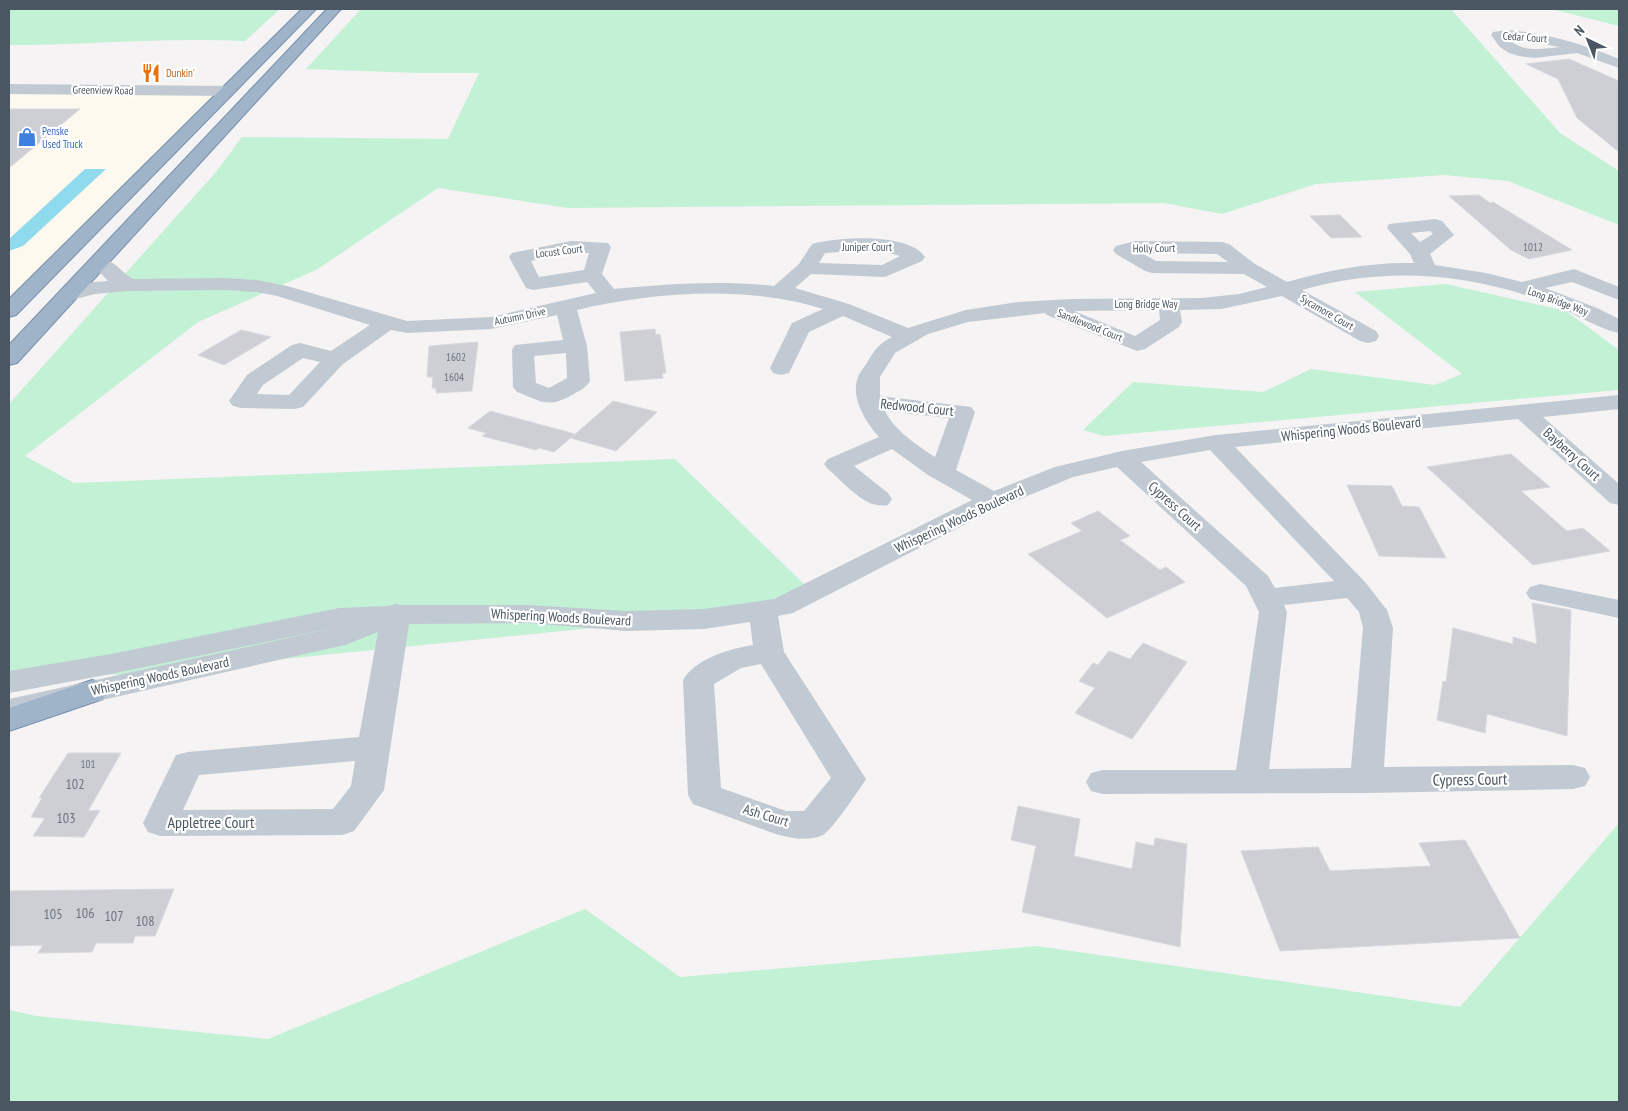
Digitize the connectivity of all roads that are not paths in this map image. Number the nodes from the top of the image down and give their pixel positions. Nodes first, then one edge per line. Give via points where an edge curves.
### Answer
1 (309, 9) edge
2 (334, 9) edge
3 (1579, 48) dead end
4 (1619, 64) edge
5 (9, 89) edge
6 (227, 91) junction
7 (1419, 252) dead end
8 (100, 262) junction
9 (806, 268) dead end
10 (1248, 268) junction
11 (1428, 271) junction
12 (592, 275) dead end
13 (129, 284) junction
14 (1286, 288) junction
15 (1520, 288) junction
16 (779, 292) junction
17 (1619, 294) edge
18 (68, 295) junction
19 (609, 296) junction
20 (1168, 304) junction
21 (565, 306) junction
22 (1044, 306) junction
23 (842, 308) junction
24 (9, 311) edge
25 (387, 323) junction
26 (1619, 327) edge
27 (907, 335) junction
28 (1368, 336) dead end
29 (576, 346) dead end
30 (9, 358) edge
31 (335, 359) dead end
32 (781, 368) dead end
33 (870, 402) junction
34 (1607, 403) edge
35 (1524, 412) junction
36 (1619, 424) edge
37 (895, 439) junction
38 (1216, 442) junction
39 (1122, 458) junction
40 (942, 471) junction
41 (1619, 497) edge
42 (879, 499) dead end
43 (993, 501) junction
44 (1355, 588) junction
45 (1540, 593) dead end
46 (1266, 598) junction
47 (1619, 609) edge
48 (763, 611) junction
49 (396, 613) junction
50 (769, 652) junction
51 (9, 682) edge
52 (92, 691) junction
53 (9, 710) edge
54 (9, 720) edge
55 (374, 748) junction
56 (1573, 777) dead end
57 (1367, 781) junction
58 (1103, 782) dead end
59 (1251, 782) junction

1 - 6 highway
2 - 8 highway
3 - 4 street
5 - 6 street, Greenview Road
6 - 24 highway
7 - 11 street
8 - 13 street via 114,276
8 - 18 highway
9 - 16 street
10 - 10 street, Holly Court via 1152,268 1123,250 1135,247 1222,248
10 - 14 street, Holly Court
11 - 14 street, Long Bridge Way via 1362,270
11 - 15 street, Long Bridge Way
12 - 19 street
13 - 18 street, Autumn Drive
13 - 25 street, Autumn Drive via 265,287
14 - 20 street, Long Bridge Way via 1238,300
14 - 28 street, Sycamore Court
15 - 17 street via 1574,275
15 - 26 street, Long Bridge Way via 1570,304
16 - 19 street, Autumn Drive via 700,288
16 - 23 street, Autumn Drive
18 - 30 highway
19 - 21 street, Autumn Drive
20 - 22 street, Long Bridge Way
20 - 22 street, Sandlewood Court via 1171,322 1136,344
21 - 25 street, Autumn Drive via 491,323 407,327
21 - 29 street
22 - 27 street, Long Bridge Way via 955,317
23 - 27 street, Autumn Drive
23 - 32 street via 800,328
25 - 31 street
27 - 33 street, Long Bridge Way via 886,350 874,365 868,383
33 - 37 street, Long Bridge Way via 878,420
33 - 40 street, Redwood Court via 963,412
34 - 35 street, Whispering Woods Boulevard
34 - 36 street
35 - 38 street, Whispering Woods Boulevard
35 - 41 street, Bayberry Court
37 - 40 street, Long Bridge Way
37 - 42 street via 837,464
38 - 39 street, Whispering Woods Boulevard
38 - 44 street
39 - 43 street, Whispering Woods Boulevard via 1064,472
39 - 46 street, Cypress Court via 1258,582
40 - 43 street, Long Bridge Way
43 - 48 street, Whispering Woods Boulevard via 783,606
44 - 46 street
44 - 57 street via 1373,610 1378,628
45 - 47 street
46 - 59 street, Cypress Court via 1273,612
48 - 49 street, Whispering Woods Boulevard via 704,619 627,622 528,614
48 - 50 street, Ash Court
49 - 51 street, Whispering Woods Boulevard via 339,617
49 - 52 street, Whispering Woods Boulevard via 344,636
49 - 55 street, Appletree Court
50 - 50 street, Ash Court via 849,779 814,825 785,824 705,795 698,680 732,659
52 - 53 street, Whispering Woods Boulevard
52 - 54 highway
55 - 55 street, Appletree Court via 367,790 342,822 160,823 188,764
56 - 57 street, Cypress Court
57 - 59 street, Cypress Court
58 - 59 street, Cypress Court

